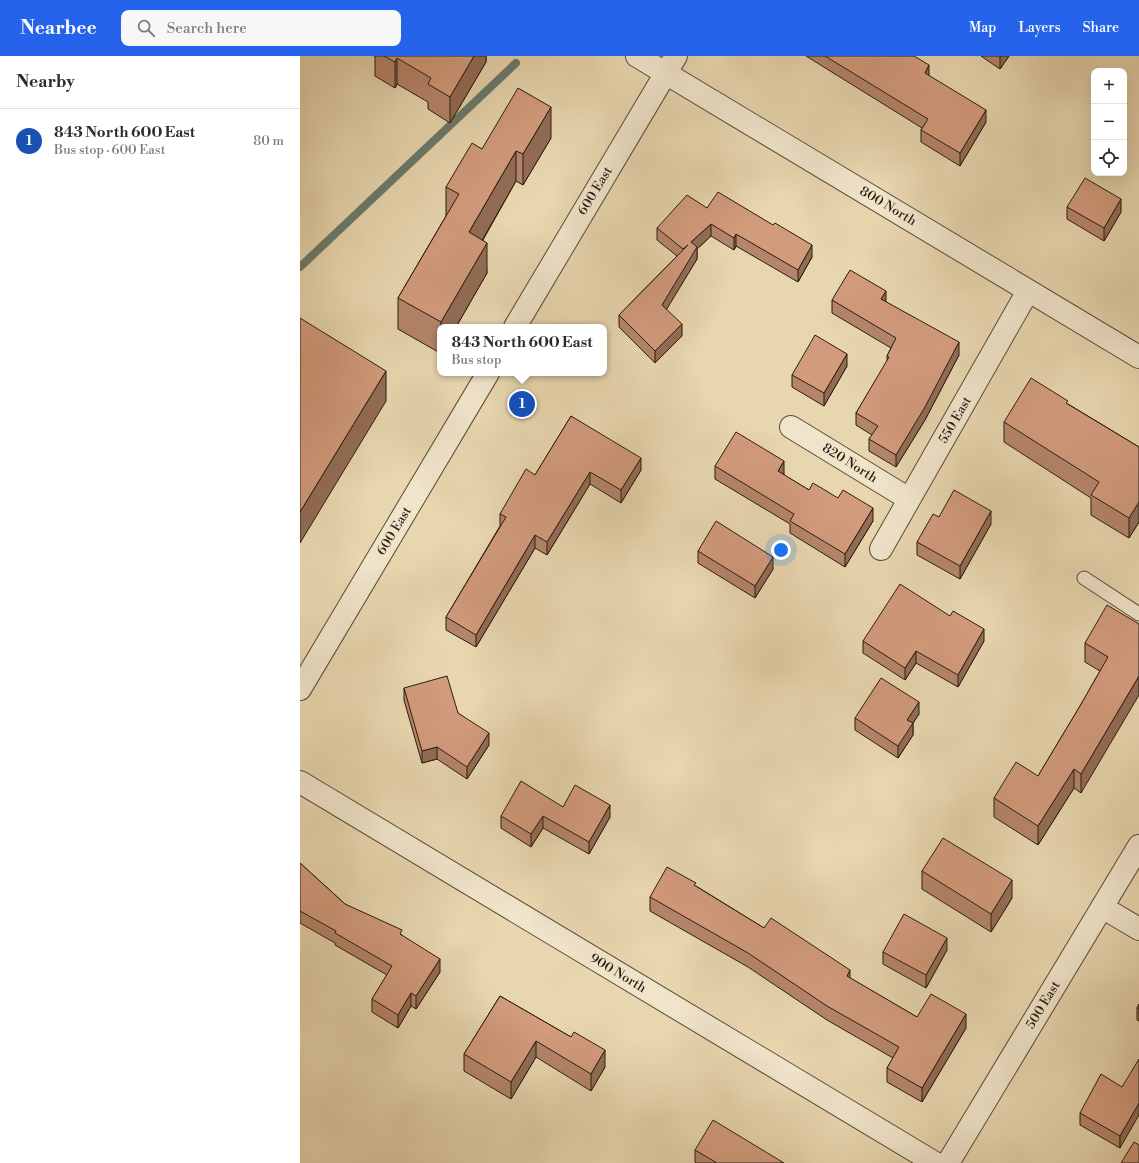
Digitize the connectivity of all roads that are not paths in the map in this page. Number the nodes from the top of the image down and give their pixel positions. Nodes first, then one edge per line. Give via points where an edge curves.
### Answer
1 (637, 56) edge
2 (671, 64) edge
3 (1028, 291) junction
4 (517, 324) edge
5 (1139, 357) edge
6 (486, 376) edge
7 (790, 427) dead end
8 (909, 499) junction
9 (881, 549) dead end
10 (1084, 578) dead end
11 (1139, 614) edge
12 (300, 689) edge
13 (300, 782) edge
14 (1139, 846) edge
15 (1102, 907) junction
16 (1139, 929) edge
17 (935, 1163) edge
18 (948, 1163) edge

1 - 2 street, 800 North
2 - 3 street, 800 North
2 - 4 street, 600 East
3 - 5 street, 800 North
3 - 8 street, 550 East
6 - 12 street, 600 East
7 - 8 street, 820 North
8 - 9 street, 550 East
10 - 11 lane
13 - 17 street, 900 North
14 - 15 street, 500 East
15 - 16 street
15 - 18 street, 500 East

